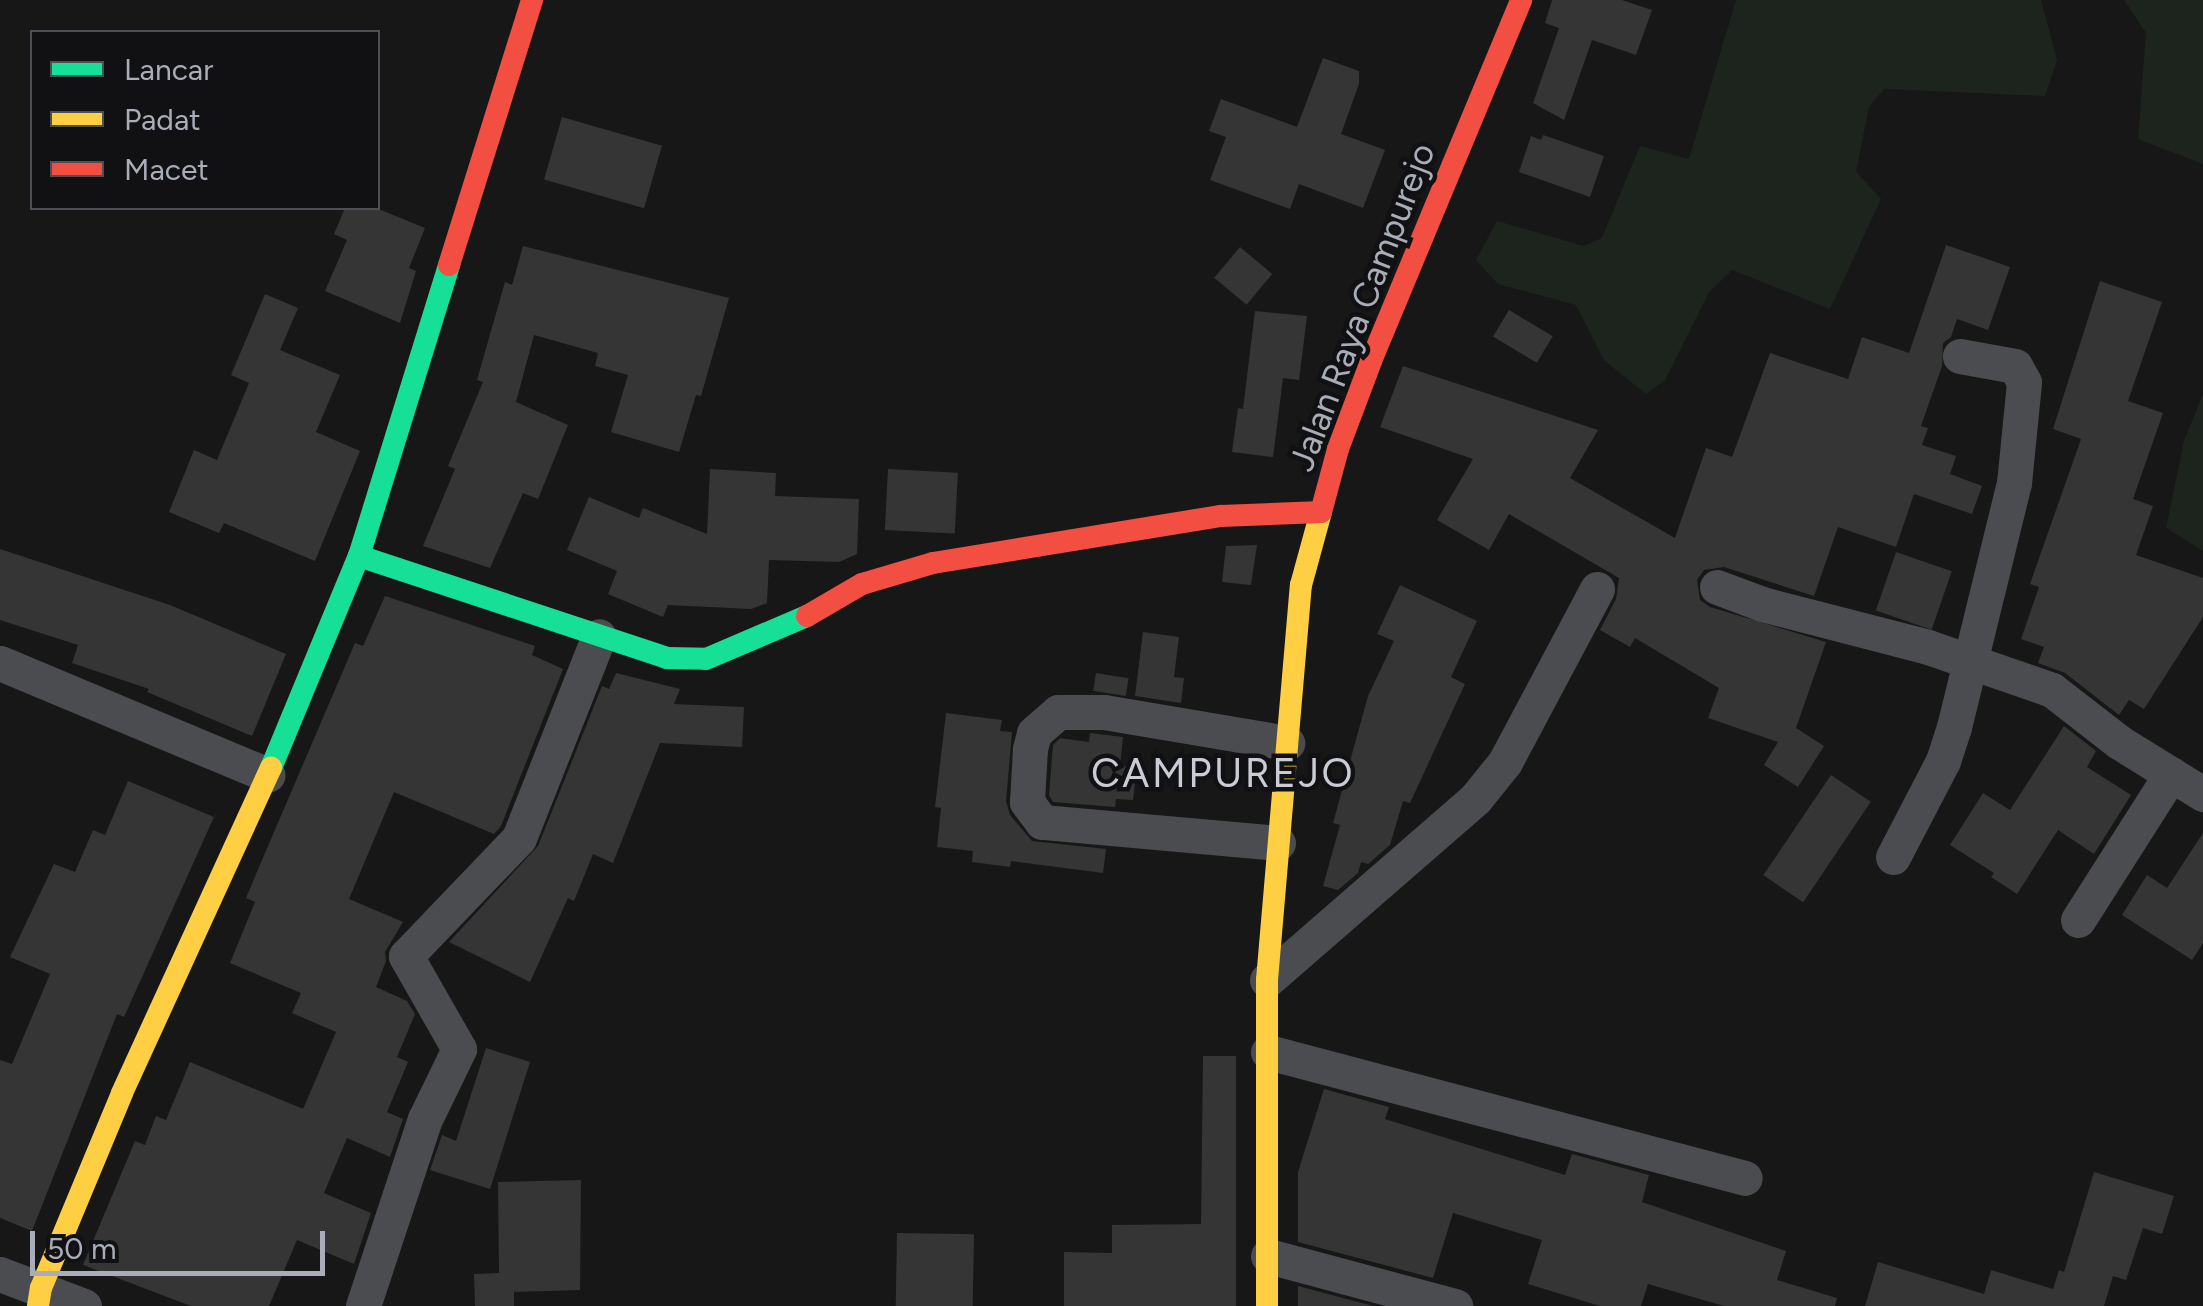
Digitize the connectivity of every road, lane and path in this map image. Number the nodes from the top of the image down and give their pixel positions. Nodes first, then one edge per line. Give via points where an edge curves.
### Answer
1 (532, 0) edge
2 (1521, 0) edge
3 (1960, 356) dead end
4 (1321, 512) junction
5 (359, 556) junction
6 (1717, 587) dead end
7 (1597, 589) dead end
8 (599, 636) junction
9 (1968, 661) junction
10 (0, 664) edge
11 (1286, 743) junction
12 (2171, 774) junction
13 (268, 775) junction
14 (2203, 794) edge
15 (1278, 843) junction
16 (1893, 857) dead end
17 (2078, 920) dead end
18 (1267, 980) junction
19 (1268, 1052) junction
20 (1745, 1178) dead end
21 (1268, 1256) junction
22 (0, 1274) edge
23 (40, 1297) edge
24 (84, 1306) edge
25 (362, 1306) edge
26 (1266, 1306) edge
27 (1455, 1306) edge

1 - 5 street
2 - 4 street, Jalan Raya Campurejo via 1370,361
3 - 9 street via 2015,366 2024,382 2014,483
4 - 8 street via 1222,516 933,563 862,584 786,628 706,658 667,658
4 - 11 street, Jalan Raya Campurejo via 1301,585
5 - 8 street
5 - 13 street
6 - 9 street
7 - 18 street via 1504,762 1476,798
8 - 25 street via 519,838 406,956 459,1049 426,1119
9 - 12 street via 2052,690
9 - 16 street via 1942,761
10 - 13 street
11 - 15 street, Jalan Raya Campurejo
11 - 15 street via 1104,712 1058,712 1034,733 1030,749 1027,802 1042,822
12 - 14 street
12 - 17 street
13 - 23 street via 122,1093
15 - 18 street, Jalan Raya Campurejo
18 - 19 street, Jalan Raya Campurejo
19 - 20 street
19 - 21 street, Jalan Raya Campurejo
21 - 26 street, Jalan Raya Campurejo
21 - 27 street
22 - 23 street
23 - 24 street

